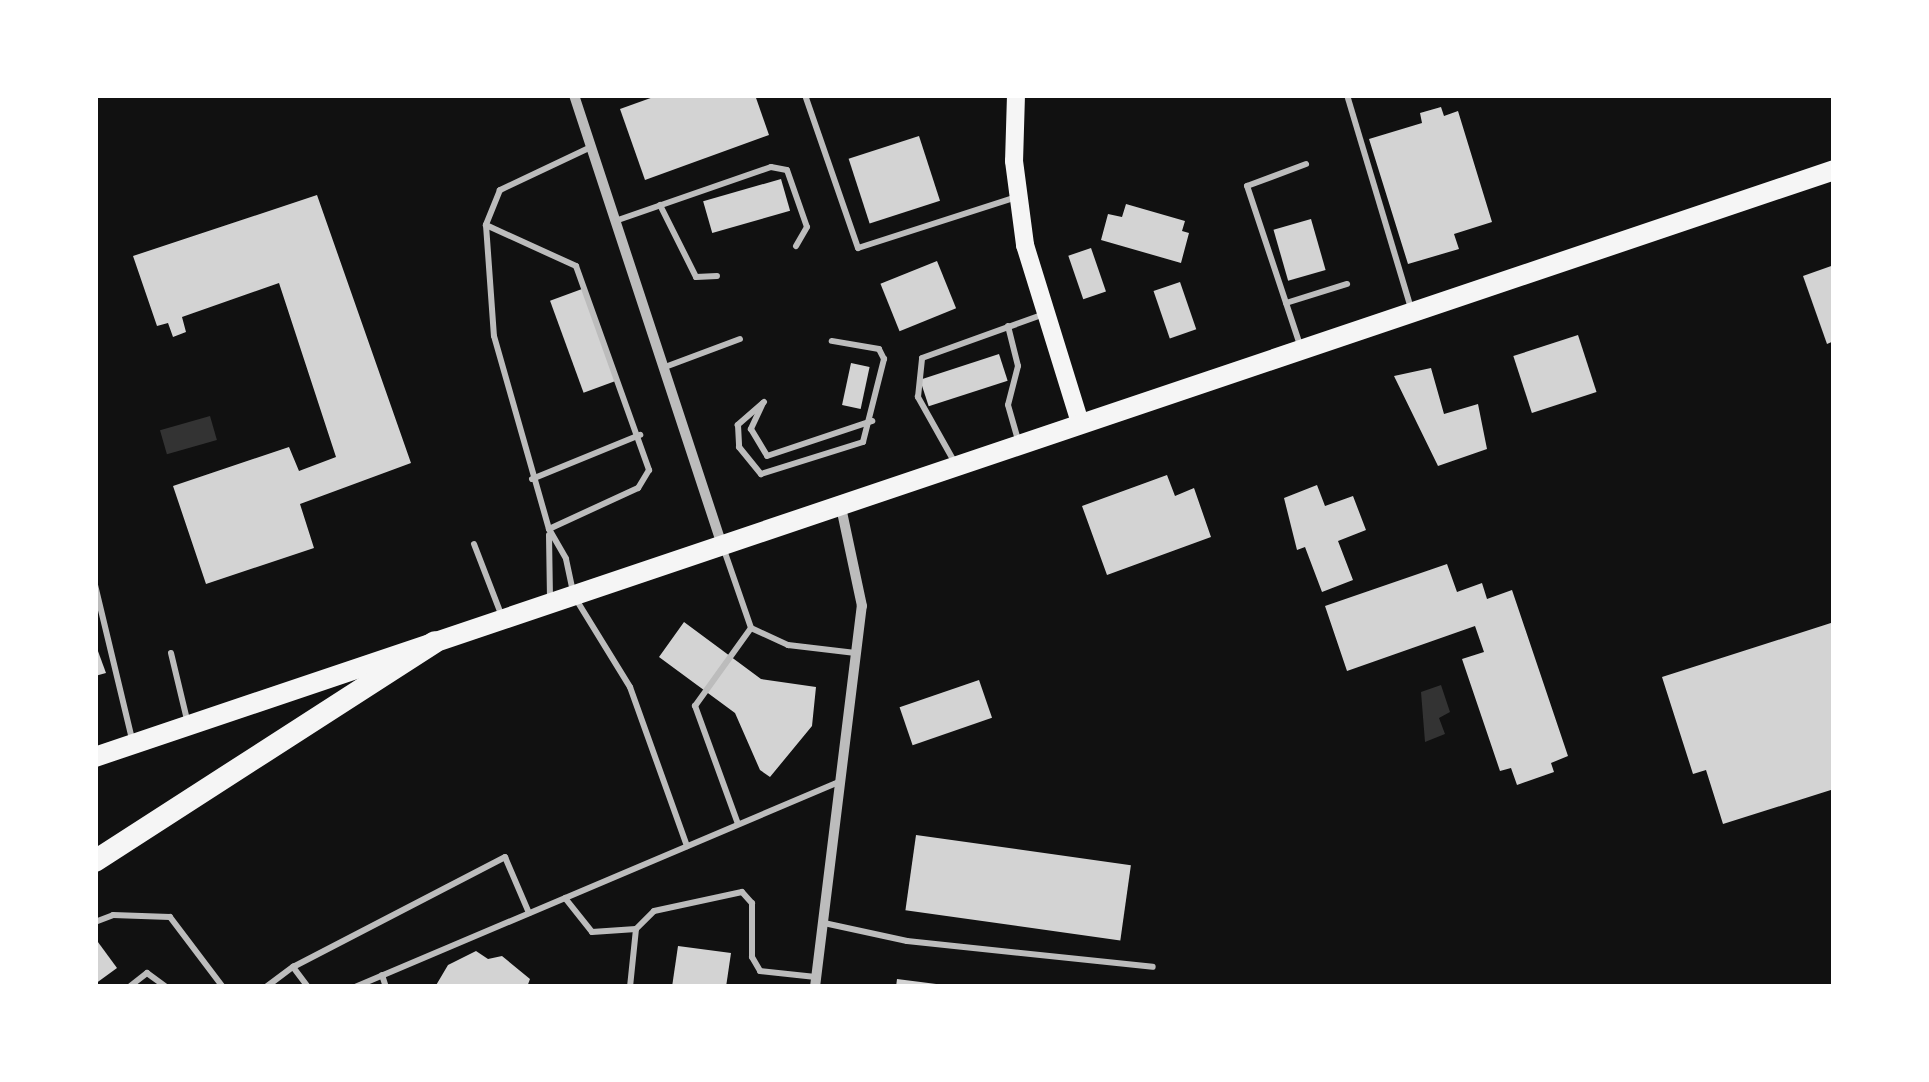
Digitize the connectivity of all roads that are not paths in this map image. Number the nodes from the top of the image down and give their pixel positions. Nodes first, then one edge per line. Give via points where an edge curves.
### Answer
1 (574, 95) edge
2 (805, 95) edge
3 (1347, 95) edge
4 (1013, 97) edge
5 (594, 146) junction
6 (1306, 164) dead end
7 (1834, 170) edge
8 (1018, 197) junction
9 (660, 205) junction
10 (618, 220) junction
11 (486, 224) junction
12 (796, 246) dead end
13 (717, 276) dead end
14 (1347, 284) dead end
15 (1286, 303) junction
16 (1412, 312) junction
17 (1046, 314) junction
18 (1008, 326) junction
19 (740, 339) dead end
20 (832, 341) dead end
21 (1301, 349) junction
22 (664, 366) junction
23 (873, 420) junction
24 (1080, 424) junction
25 (640, 435) junction
26 (1019, 445) junction
27 (957, 467) junction
28 (532, 479) junction
29 (841, 507) junction
30 (549, 529) junction
31 (474, 544) dead end
32 (722, 545) junction
33 (95, 585) edge
34 (574, 596) junction
35 (550, 604) junction
36 (503, 619) junction
37 (751, 628) junction
38 (435, 642) junction
39 (171, 653) dead end
40 (856, 653) junction
41 (188, 726) junction
42 (133, 744) junction
43 (95, 757) edge
44 (840, 782) junction
45 (738, 824) junction
46 (687, 846) junction
47 (95, 862) edge
48 (564, 898) junction
49 (529, 913) junction
50 (95, 922) edge
51 (822, 922) junction
52 (636, 929) junction
53 (294, 967) junction
54 (1153, 968) dead end
55 (382, 975) junction
56 (815, 982) edge
57 (129, 987) edge
58 (166, 987) edge
59 (223, 987) edge
60 (266, 987) edge
61 (308, 987) edge
62 (355, 987) edge
63 (386, 987) edge
64 (630, 987) edge

1 - 5 street
2 - 8 lane via 858,248
3 - 16 lane
4 - 8 main road
5 - 10 street
5 - 11 lane via 500,190
6 - 15 lane via 1247,186
7 - 16 main road
8 - 17 main road
9 - 10 lane
9 - 12 lane via 771,167 787,170 807,227
9 - 13 lane via 696,277
10 - 22 street
11 - 25 lane via 576,266
11 - 28 lane via 494,336
14 - 15 lane
15 - 21 lane
16 - 21 main road
17 - 18 lane
17 - 24 main road
18 - 26 lane via 1018,366 1008,405
18 - 27 lane via 928,354 918,366 918,396 942,429
19 - 22 lane
20 - 23 lane via 879,348 884,360
21 - 24 main road
22 - 32 street
23 - 23 lane via 766,456 751,429 764,402 738,425 738,446 761,474 863,442
24 - 26 main road
25 - 28 lane
25 - 30 lane via 649,470 638,488
26 - 27 main road
27 - 29 main road
28 - 30 lane
29 - 32 main road
29 - 40 street via 862,606
30 - 34 lane via 566,560
30 - 35 lane
31 - 36 lane
32 - 34 main road
32 - 37 lane
33 - 42 lane
34 - 35 main road
34 - 46 lane via 630,687
35 - 36 main road
36 - 38 main road
37 - 40 lane via 788,646
37 - 45 lane via 696,706
38 - 41 main road
38 - 47 highway
39 - 41 lane
40 - 44 street
41 - 42 main road
42 - 43 main road
44 - 45 lane
44 - 51 street
45 - 46 lane
46 - 48 lane
48 - 49 lane
48 - 52 lane via 592,932
49 - 53 lane via 505,857
49 - 55 lane
50 - 59 lane via 112,915 170,916
51 - 54 lane via 907,940
51 - 56 street
52 - 56 lane via 654,912 742,892 752,904 752,958 760,971
52 - 64 lane
53 - 60 lane
53 - 61 lane
55 - 62 lane
55 - 63 lane
57 - 58 lane via 147,974

